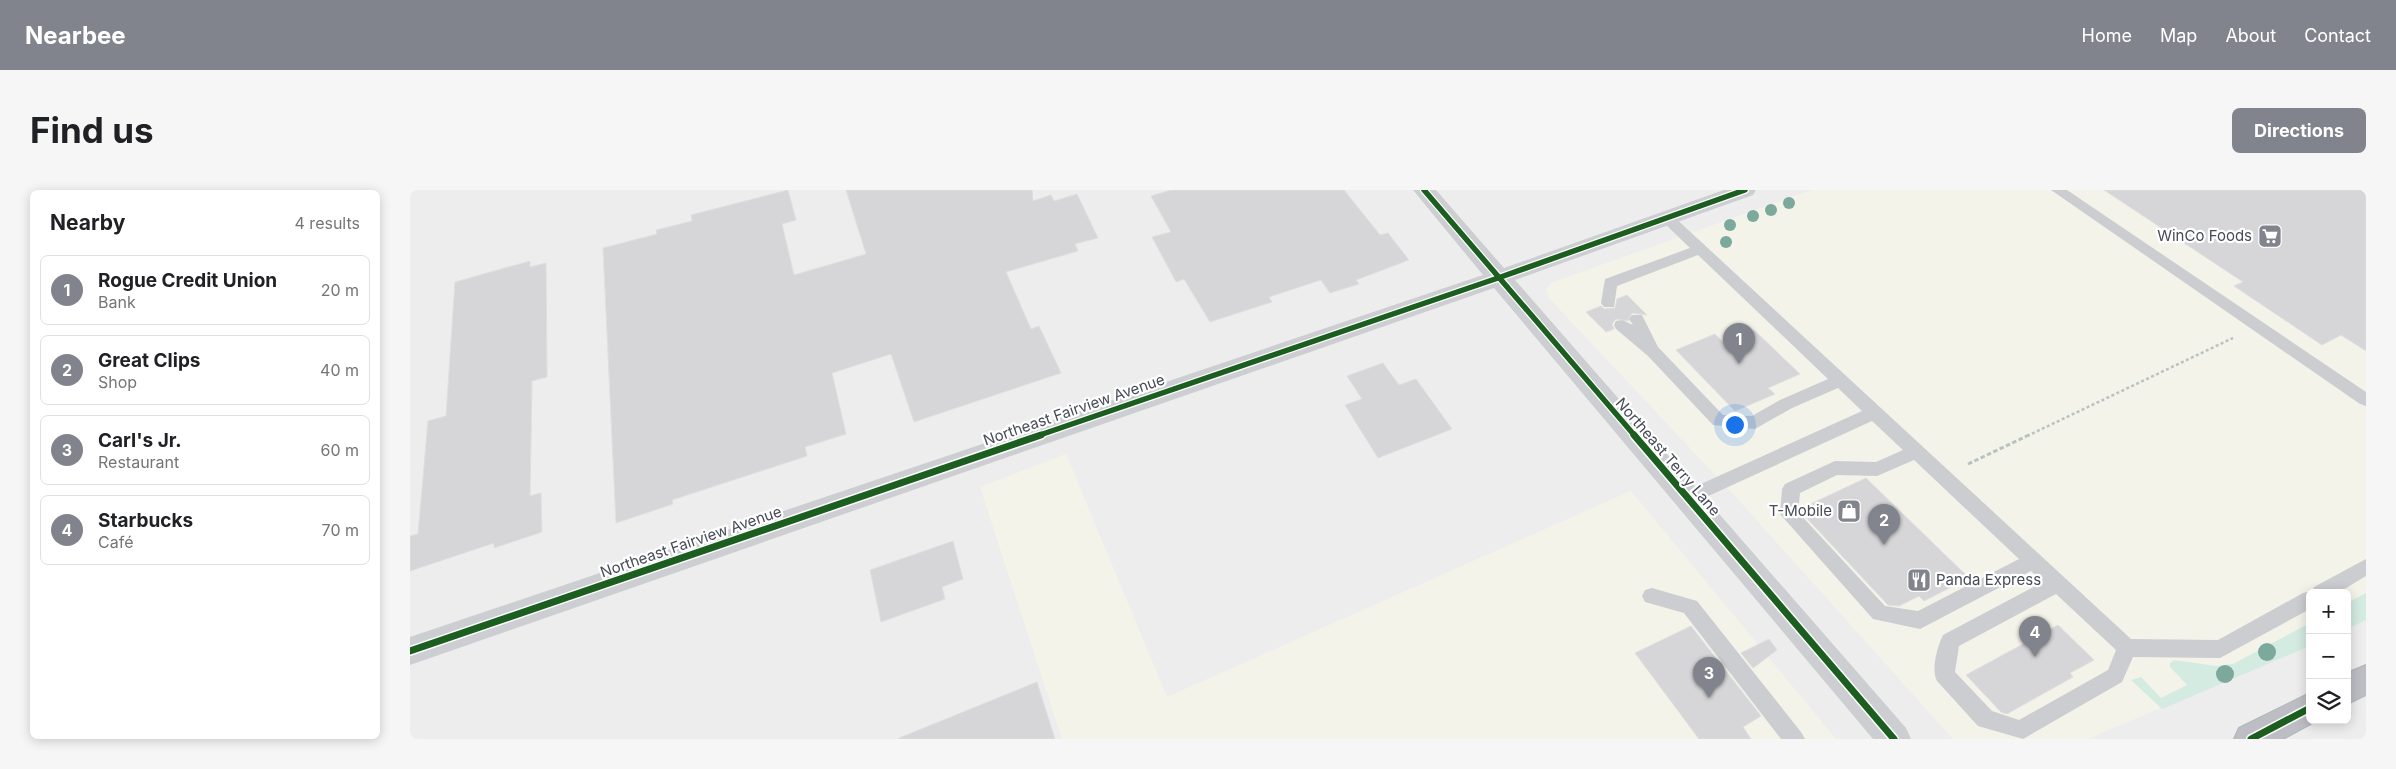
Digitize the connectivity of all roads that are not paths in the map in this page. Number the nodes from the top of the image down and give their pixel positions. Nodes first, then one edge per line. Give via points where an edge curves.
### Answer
1 (1424, 190) edge
2 (1745, 190) edge
3 (2058, 190) edge
4 (1667, 218) junction
5 (1700, 249) junction
6 (1498, 278) junction
7 (1612, 301) dead end
8 (1630, 322) dead end
9 (1839, 381) junction
10 (2366, 400) edge
11 (1874, 413) junction
12 (1916, 452) junction
13 (1687, 498) junction
14 (2033, 561) junction
15 (2366, 567) edge
16 (2057, 584) junction
17 (2328, 589) edge
18 (1652, 596) dead end
19 (2306, 601) edge
20 (2127, 648) junction
21 (410, 651) edge
22 (2366, 679) edge
23 (2351, 687) edge
24 (2306, 710) edge
25 (1794, 739) edge
26 (1894, 739) edge
27 (2251, 739) edge

1 - 6 street, Northeast Terry Lane
2 - 4 street, Northeast Fairview Avenue
3 - 10 lane
4 - 5 lane
4 - 6 street, Northeast Fairview Avenue
5 - 7 lane via 1610,282
5 - 9 lane
6 - 13 street, Northeast Terry Lane
6 - 21 street, Northeast Fairview Avenue
8 - 9 lane via 1719,421 1755,422 1786,404
9 - 11 lane
11 - 12 lane
11 - 13 lane
12 - 14 lane
12 - 14 lane via 1877,469 1835,468 1790,489 1788,514 1880,613 1920,620
13 - 26 street, Northeast Terry Lane
14 - 16 lane
15 - 17 lane
16 - 20 lane
16 - 20 lane via 1950,641 1944,676 1986,720 2022,730 2114,676
18 - 25 lane via 1690,607
19 - 20 lane via 2220,649
22 - 23 highway
24 - 27 highway

